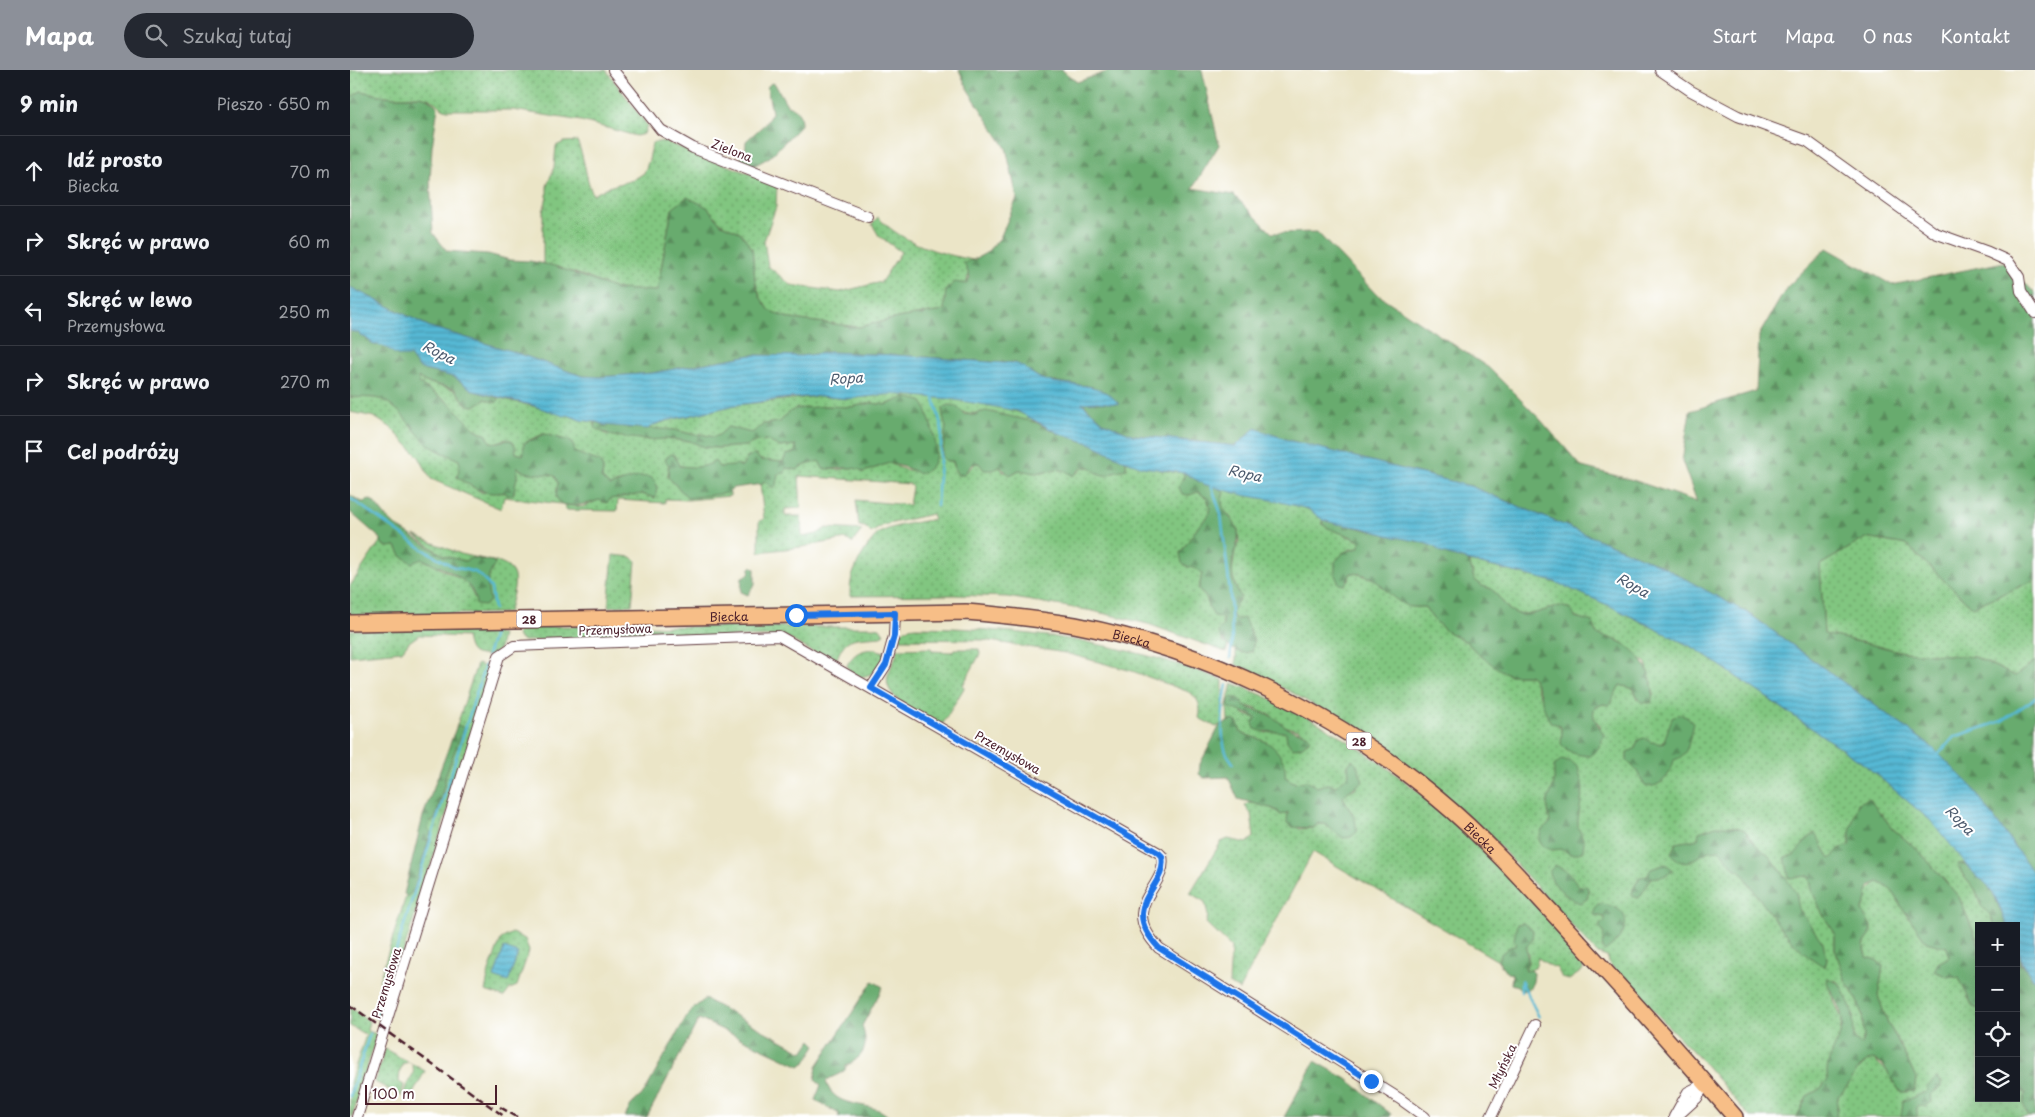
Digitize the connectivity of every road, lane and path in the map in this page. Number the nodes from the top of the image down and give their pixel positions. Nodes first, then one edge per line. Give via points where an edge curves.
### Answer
1 (613, 70) edge
2 (1660, 70) edge
3 (868, 217) dead end
4 (2035, 313) edge
5 (895, 613) junction
6 (350, 623) edge
7 (871, 688) junction
8 (1535, 1025) dead end
9 (1706, 1083) junction
10 (358, 1117) edge
11 (1425, 1117) edge
12 (1491, 1117) edge
13 (1675, 1117) edge
14 (1736, 1117) edge

1 - 3 street, Zielona via 661,130 693,148
2 - 4 street via 1738,116 1807,141 1935,232 2008,261
5 - 6 main road, Biecka / 28
5 - 7 street via 894,636 886,665
5 - 9 main road, Biecka / 28 via 966,612 1075,625 1176,653 1256,684 1304,707 1370,748 1471,828
7 - 10 street, Przemysłowa via 780,636 514,646 499,656
7 - 11 street, Przemysłowa via 1159,853 1163,867 1146,897 1143,919 1147,934 1159,948
8 - 12 street, Młyńska
9 - 13 street via 1697,1098
9 - 14 main road, Biecka / 28

